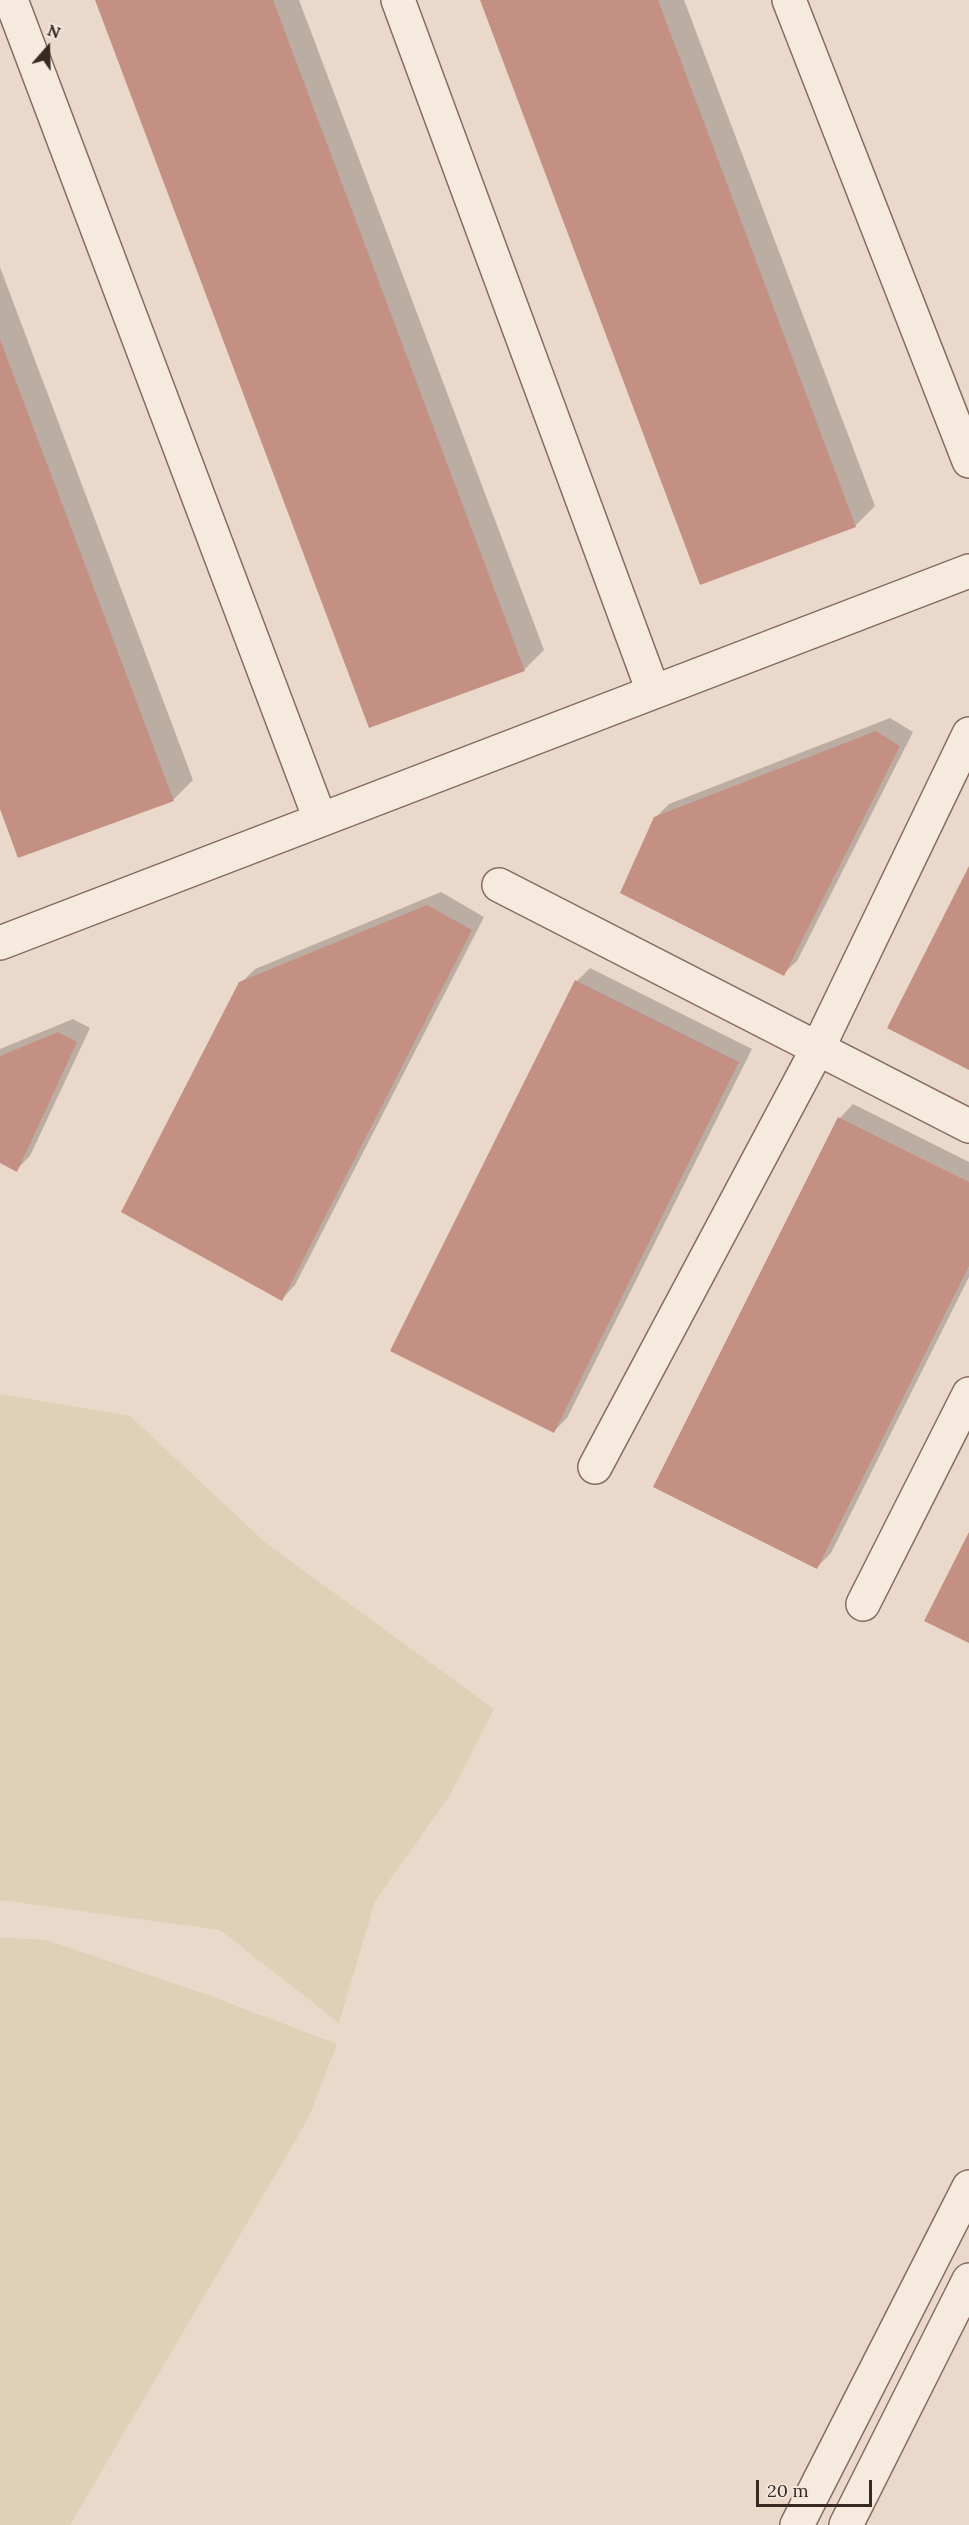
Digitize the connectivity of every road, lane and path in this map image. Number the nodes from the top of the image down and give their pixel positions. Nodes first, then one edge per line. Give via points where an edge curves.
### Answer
1 (11, 0) edge
2 (398, 0) edge
3 (789, 0) edge
4 (969, 461) edge
5 (969, 571) edge
6 (653, 691) junction
7 (969, 734) edge
8 (320, 819) junction
9 (499, 885) dead end
10 (0, 943) edge
11 (818, 1048) junction
12 (969, 1126) edge
13 (969, 1394) edge
14 (595, 1467) dead end
15 (863, 1604) dead end
16 (969, 2187) edge
17 (969, 2280) edge
18 (797, 2525) edge
19 (846, 2525) edge

1 - 8 street
2 - 6 street
3 - 4 street
5 - 6 street
6 - 8 street
7 - 11 street
8 - 10 street
9 - 11 street
11 - 12 street
11 - 14 street
13 - 15 street
16 - 18 street
17 - 19 street

